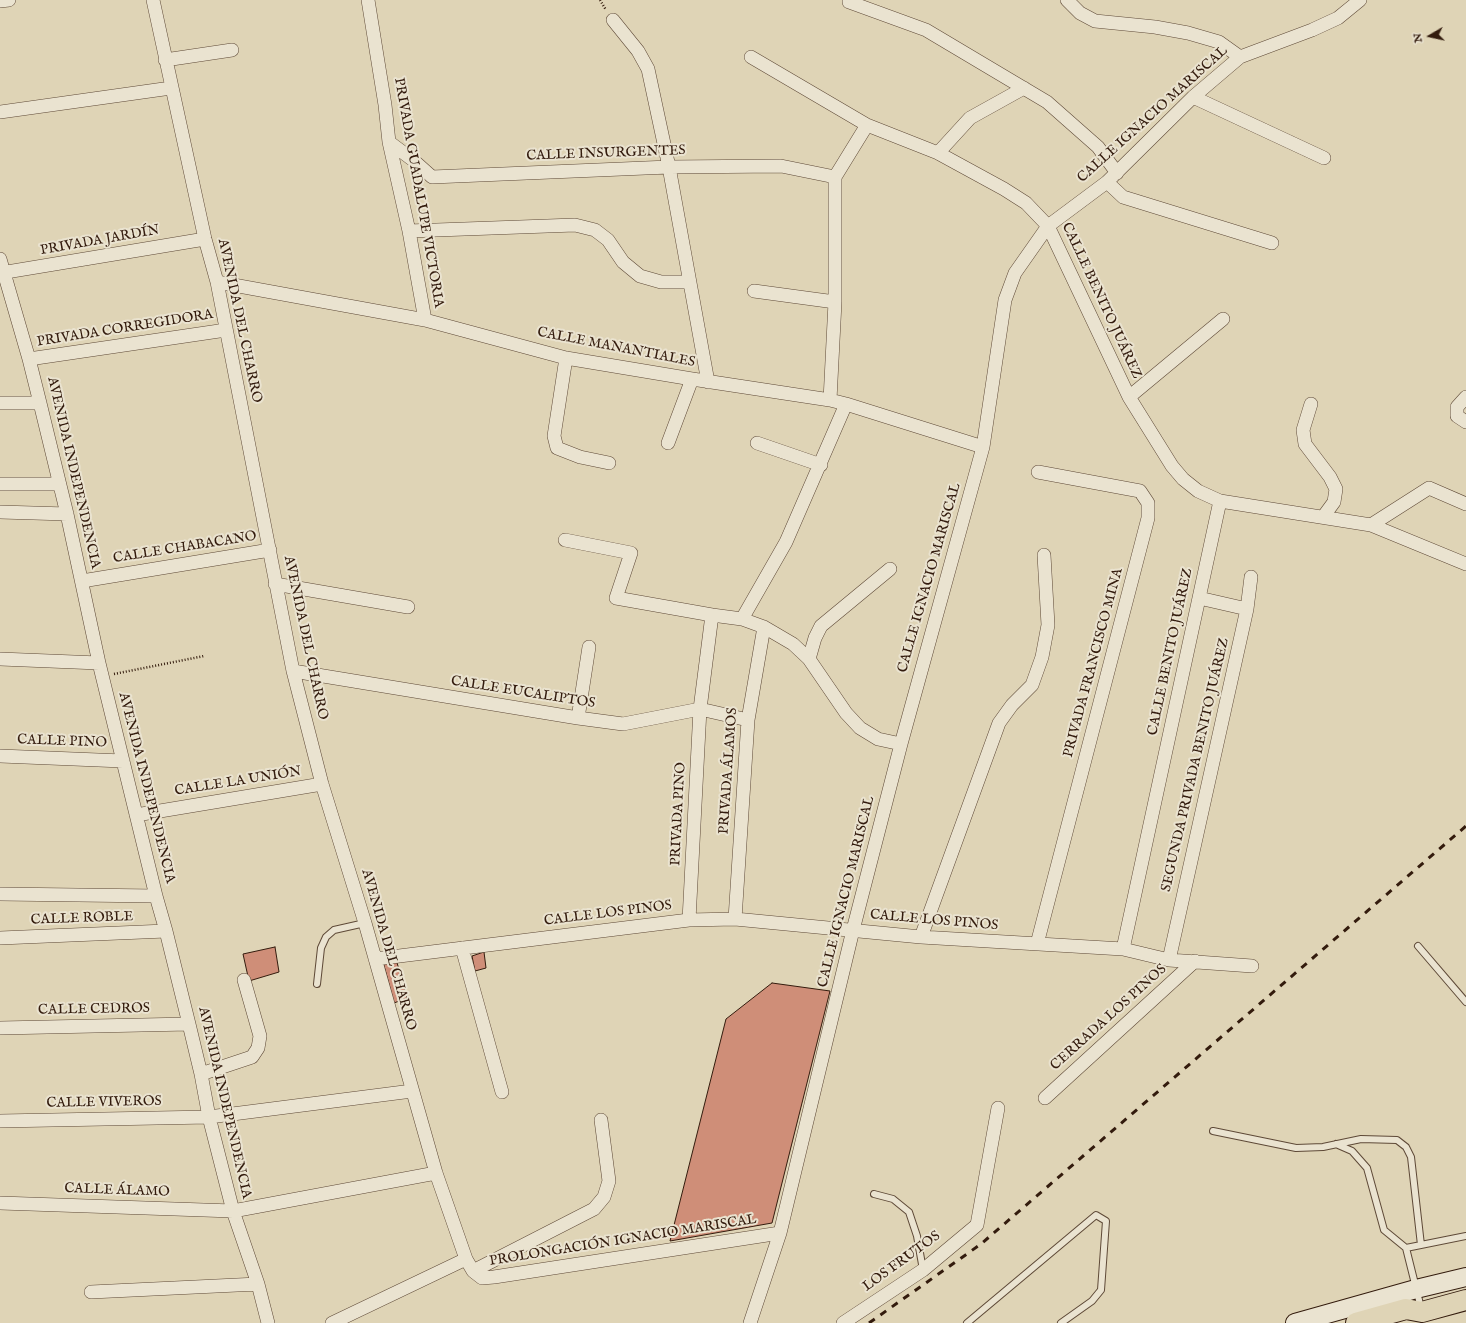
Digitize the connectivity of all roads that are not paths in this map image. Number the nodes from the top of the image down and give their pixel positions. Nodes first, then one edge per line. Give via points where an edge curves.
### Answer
1 (9, 0) edge
2 (153, 0) edge
3 (368, 0) edge
4 (848, 0) edge
5 (1067, 0) edge
6 (1360, 0) edge
7 (0, 1) edge
8 (613, 20) dead end
9 (232, 50) dead end
10 (751, 57) dead end
11 (1240, 57) junction
12 (165, 60) junction
13 (171, 88) junction
14 (1024, 88) junction
15 (1193, 97) junction
16 (0, 112) edge
17 (867, 125) junction
18 (389, 142) junction
19 (938, 153) junction
20 (1324, 158) dead end
21 (669, 167) junction
22 (1117, 173) junction
23 (835, 177) junction
24 (1107, 182) junction
25 (1048, 226) junction
26 (409, 231) junction
27 (205, 239) junction
28 (1272, 243) dead end
29 (0, 259) edge
30 (2, 273) edge
31 (217, 282) junction
32 (689, 282) junction
33 (754, 291) dead end
34 (835, 302) junction
35 (1223, 319) dead end
36 (425, 320) junction
37 (226, 330) junction
38 (566, 358) junction
39 (29, 359) junction
40 (692, 380) junction
41 (708, 382) junction
42 (1129, 397) junction
43 (1465, 398) edge
44 (830, 400) junction
45 (0, 403) edge
46 (40, 403) junction
47 (846, 404) junction
48 (1311, 404) dead end
49 (1466, 422) edge
50 (668, 443) dead end
51 (757, 444) dead end
52 (983, 447) junction
53 (609, 463) dead end
54 (821, 465) junction
55 (1038, 472) dead end
56 (0, 484) edge
57 (59, 484) junction
58 (1220, 501) junction
59 (1466, 504) edge
60 (0, 512) edge
61 (67, 514) junction
62 (1323, 517) junction
63 (1371, 525) junction
64 (565, 540) dead end
65 (270, 550) junction
66 (1044, 555) dead end
67 (1466, 564) edge
68 (890, 569) dead end
69 (1251, 577) dead end
70 (82, 581) junction
71 (275, 584) junction
72 (1199, 598) junction
73 (408, 607) dead end
74 (1247, 609) junction
75 (712, 615) junction
76 (742, 619) junction
77 (764, 626) junction
78 (588, 647) dead end
79 (0, 659) edge
80 (809, 659) junction
81 (99, 663) junction
82 (293, 671) junction
83 (700, 710) junction
84 (578, 718) junction
85 (748, 720) junction
86 (900, 744) junction
87 (0, 756) edge
88 (123, 761) junction
89 (322, 784) junction
90 (136, 815) junction
91 (0, 894) edge
92 (156, 896) junction
93 (735, 919) junction
94 (689, 920) junction
95 (365, 923) junction
96 (853, 930) junction
97 (166, 931) junction
98 (921, 937) junction
99 (0, 938) edge
100 (1037, 944) junction
101 (1418, 946) dead end
102 (462, 948) junction
103 (1123, 949) junction
104 (375, 959) junction
105 (1169, 960) junction
106 (1195, 961) junction
107 (1252, 966) dead end
108 (244, 980) dead end
109 (317, 984) dead end
110 (1466, 1002) edge
111 (189, 1024) junction
112 (0, 1028) edge
113 (201, 1074) junction
114 (412, 1091) junction
115 (502, 1092) dead end
116 (1045, 1098) dead end
117 (998, 1108) dead end
118 (209, 1117) junction
119 (601, 1120) dead end
120 (0, 1121) edge
121 (1213, 1131) dead end
122 (1336, 1144) junction
123 (436, 1173) junction
124 (874, 1194) dead end
125 (0, 1203) edge
126 (233, 1211) junction
127 (780, 1233) junction
128 (1466, 1236) edge
129 (1421, 1245) junction
130 (1406, 1248) junction
131 (466, 1259) junction
132 (923, 1270) junction
133 (473, 1271) junction
134 (1466, 1277) edge
135 (258, 1284) junction
136 (1416, 1289) junction
137 (91, 1292) dead end
138 (1466, 1300) edge
139 (1417, 1317) edge
140 (268, 1323) edge
141 (332, 1323) edge
142 (750, 1323) edge
143 (844, 1323) edge
144 (967, 1323) edge
145 (1061, 1323) edge
146 (1295, 1323) edge
147 (1356, 1323) edge

1 - 7 street
2 - 12 street, AVENIDA DEL CHARRO
3 - 18 street, PRIVADA GUADALUPE VICTORIA
4 - 14 street via 926,30
5 - 11 street via 1080,14 1095,21 1188,33 1219,42
6 - 11 street, CALLE IGNACIO MARISCAL via 1338,18
8 - 21 street via 638,51 648,69
9 - 12 street
10 - 17 street, CALLE BENITO JUÁREZ
11 - 15 street, CALLE IGNACIO MARISCAL
12 - 13 street, AVENIDA DEL CHARRO
13 - 16 street
13 - 27 street, AVENIDA DEL CHARRO
14 - 19 street via 970,118
14 - 22 street via 1047,102 1098,147
15 - 20 street
15 - 22 street, CALLE IGNACIO MARISCAL
17 - 19 street, CALLE BENITO JUÁREZ
17 - 23 street
18 - 21 street, CALLE INSURGENTES via 432,177
18 - 26 street, PRIVADA GUADALUPE VICTORIA
19 - 25 street, CALLE BENITO JUÁREZ via 1026,203
21 - 23 street, CALLE INSURGENTES via 781,166
21 - 32 street
22 - 24 street, CALLE IGNACIO MARISCAL
23 - 34 street
24 - 25 street, CALLE IGNACIO MARISCAL
24 - 28 street via 1123,197
25 - 42 street, CALLE BENITO JUÁREZ
25 - 52 street, CALLE IGNACIO MARISCAL via 1015,273 1005,300
26 - 32 street via 575,225 595,230 608,240 623,262 640,276 660,282
26 - 36 street, PRIVADA GUADALUPE VICTORIA
27 - 30 street, PRIVADA JARDÍN
27 - 31 street, AVENIDA DEL CHARRO
29 - 30 street, AVENIDA INDEPENDENCIA
30 - 39 street, AVENIDA INDEPENDENCIA
31 - 36 street, CALLE MANANTIALES
31 - 37 street, AVENIDA DEL CHARRO
32 - 41 street
33 - 34 street
34 - 44 street
35 - 42 street, CALLE BENITO JUÁREZ
36 - 38 street, CALLE MANANTIALES
37 - 39 street, PRIVADA CORREGIDORA
37 - 65 street, AVENIDA DEL CHARRO
38 - 40 street, CALLE MANANTIALES
38 - 53 street via 554,436 557,448 580,457
39 - 46 street, AVENIDA INDEPENDENCIA
40 - 41 street, CALLE MANANTIALES
40 - 50 street
41 - 44 street, CALLE MANANTIALES
42 - 58 street, CALLE BENITO JUÁREZ via 1172,466 1183,479 1198,491
43 - 49 street via 1457,408 1457,416
44 - 47 street, CALLE MANANTIALES
45 - 46 street
46 - 57 street, AVENIDA INDEPENDENCIA
47 - 52 street, CALLE MANANTIALES
47 - 54 street
48 - 62 street via 1303,430 1305,444 1336,489 1334,502
51 - 54 street
52 - 86 street, CALLE IGNACIO MARISCAL
54 - 76 street via 786,542
55 - 100 street, PRIVADA FRANCISCO MINA via 1140,491 1148,503 1148,518
56 - 57 street
57 - 61 street, AVENIDA INDEPENDENCIA
58 - 62 street
58 - 72 street, CALLE BENITO JUÁREZ
59 - 63 street via 1430,488
60 - 61 street
61 - 70 street, AVENIDA INDEPENDENCIA
62 - 63 street
63 - 67 street
64 - 75 street via 631,553 616,598
65 - 70 street, CALLE CHABACANO
65 - 71 street, AVENIDA DEL CHARRO
66 - 98 street via 1048,625 1042,657 1032,685 999,723
68 - 80 street via 821,626 814,638
69 - 74 street, SEGUNDA PRIVADA BENITO JUÁREZ
70 - 81 street, AVENIDA INDEPENDENCIA
71 - 73 street
71 - 82 street, AVENIDA DEL CHARRO
72 - 74 street
72 - 103 street, CALLE BENITO JUÁREZ
74 - 105 street, SEGUNDA PRIVADA BENITO JUÁREZ
75 - 76 street
75 - 83 street, PRIVADA PINO
76 - 77 street
77 - 80 street via 793,644
77 - 85 street, PRIVADA ÁLAMOS
78 - 84 street
79 - 81 street
80 - 86 street via 846,713 860,728 878,739
81 - 88 street, AVENIDA INDEPENDENCIA
82 - 84 street, CALLE EUCALIPTOS
82 - 89 street, AVENIDA DEL CHARRO
83 - 84 street, CALLE EUCALIPTOS via 623,724
83 - 85 street, CALLE EUCALIPTOS
83 - 94 street, PRIVADA PINO
85 - 93 street, PRIVADA ÁLAMOS
86 - 96 street, CALLE IGNACIO MARISCAL
87 - 88 street, CALLE PINO
88 - 90 street, AVENIDA INDEPENDENCIA
89 - 90 street, CALLE LA UNIÓN
89 - 95 street, AVENIDA DEL CHARRO
90 - 92 street, AVENIDA INDEPENDENCIA
91 - 92 street
92 - 97 street, AVENIDA INDEPENDENCIA
93 - 94 street, CALLE LOS PINOS
93 - 96 street, CALLE LOS PINOS
94 - 102 street, CALLE LOS PINOS
95 - 104 street, AVENIDA DEL CHARRO
95 - 109 lane via 334,930 326,937 321,948
96 - 98 street, CALLE LOS PINOS
96 - 127 street, CALLE IGNACIO MARISCAL
97 - 99 street, CALLE ROBLE
97 - 111 street, AVENIDA INDEPENDENCIA
98 - 100 street, CALLE LOS PINOS
100 - 103 street, CALLE LOS PINOS
101 - 110 lane
102 - 104 street, CALLE LOS PINOS
102 - 115 street
103 - 105 street, CALLE LOS PINOS
104 - 114 street, AVENIDA DEL CHARRO
105 - 106 street, CALLE LOS PINOS
106 - 107 street, CALLE LOS PINOS
106 - 116 street, CERRADA LOS PINOS
108 - 113 street via 260,1036 258,1048 252,1057
111 - 112 street, CALLE CEDROS
111 - 113 street, AVENIDA INDEPENDENCIA
113 - 118 street, AVENIDA INDEPENDENCIA
114 - 118 street, CALLE VIVEROS
114 - 123 street, AVENIDA DEL CHARRO
117 - 132 street, LOS FRUTOS via 977,1225
118 - 120 street, CALLE VIVEROS
118 - 126 street, AVENIDA INDEPENDENCIA
119 - 133 street via 609,1181 604,1197 594,1209
121 - 122 lane via 1296,1148
122 - 129 lane via 1361,1139 1397,1140 1406,1147 1412,1157
122 - 130 lane via 1352,1152 1367,1168 1384,1230
123 - 126 street, CALLE ÁLAMO
123 - 131 street, AVENIDA DEL CHARRO
124 - 132 lane via 893,1199 909,1212
125 - 126 street, CALLE ÁLAMO
126 - 135 street, AVENIDA INDEPENDENCIA
127 - 133 street, PROLONGACIÓN IGNACIO MARISCAL via 494,1278 482,1278
127 - 142 street, CALLE IGNACIO MARISCAL
128 - 129 lane
129 - 130 lane
130 - 136 lane
131 - 133 street, AVENIDA DEL CHARRO
131 - 141 street
132 - 143 street, LOS FRUTOS
134 - 136 main road
135 - 137 street
135 - 140 street, AVENIDA INDEPENDENCIA
136 - 139 lane
136 - 146 main road
138 - 139 main road
139 - 147 main road via 1406,1309
144 - 145 lane via 1096,1215 1106,1221 1101,1290 1092,1301

